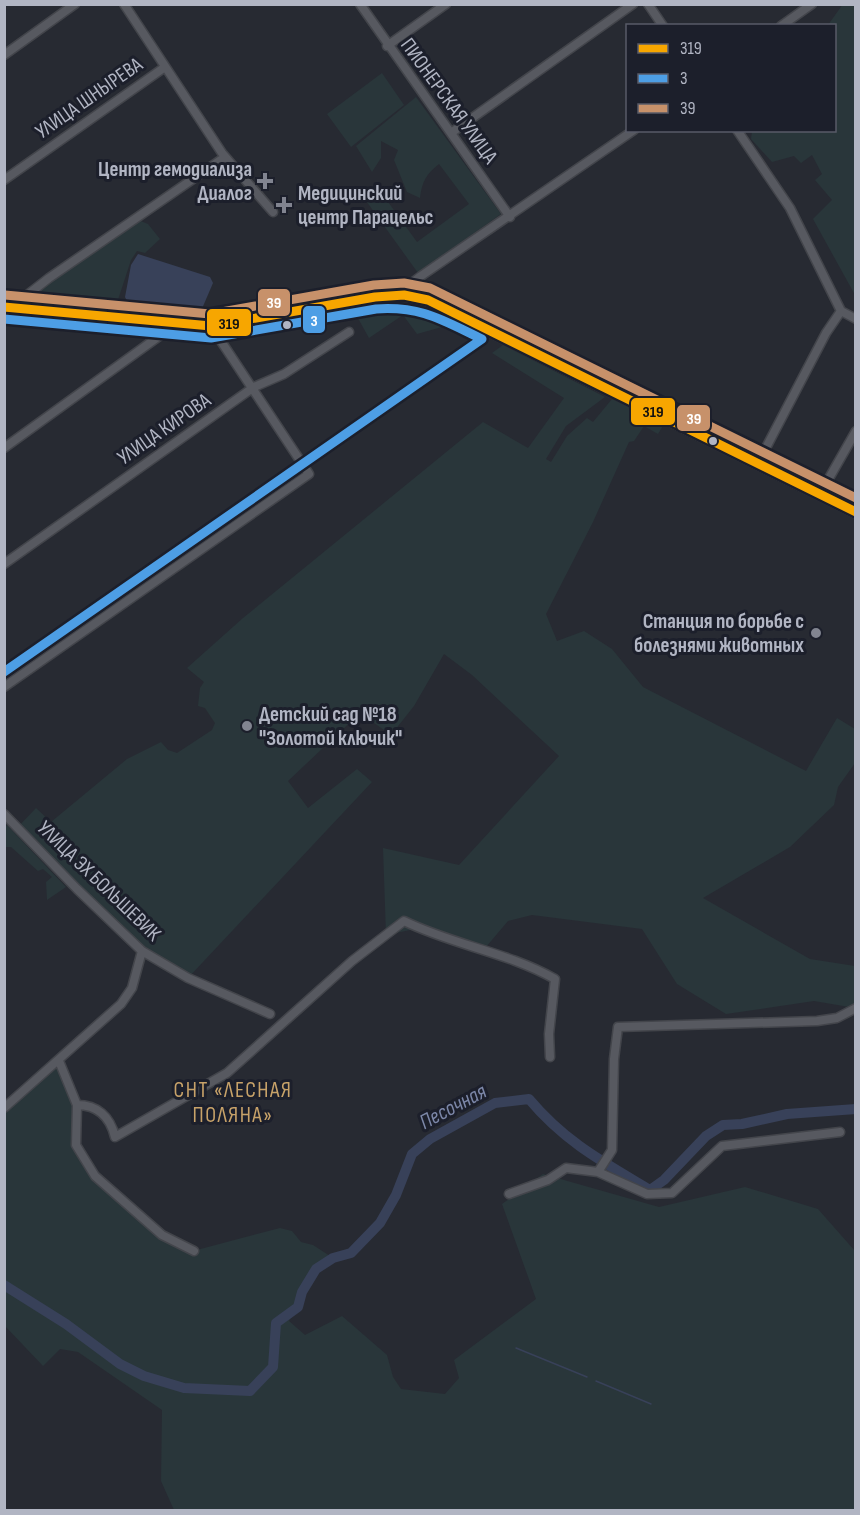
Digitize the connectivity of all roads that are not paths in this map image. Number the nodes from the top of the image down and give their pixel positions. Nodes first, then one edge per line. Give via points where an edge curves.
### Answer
1 (75, 4) edge
2 (124, 4) edge
3 (360, 4) edge
4 (446, 4) edge
5 (633, 4) edge
6 (648, 4) edge
7 (812, 4) edge
8 (662, 24) edge
9 (784, 24) edge
10 (387, 46) junction
11 (4, 55) edge
12 (165, 67) junction
13 (631, 132) edge
14 (738, 132) edge
15 (451, 133) junction
16 (225, 157) junction
17 (4, 180) edge
18 (273, 212) dead end
19 (510, 217) junction
20 (404, 295) junction
21 (8, 309) edge
22 (841, 311) junction
23 (855, 319) edge
24 (176, 324) junction
25 (211, 326) junction
26 (349, 332) dead end
27 (254, 387) junction
28 (855, 431) edge
29 (4, 448) edge
30 (758, 463) junction
31 (820, 494) junction
32 (855, 512) edge
33 (4, 564) edge
34 (4, 687) edge
35 (6, 820) edge
36 (142, 951) junction
37 (855, 1008) edge
38 (270, 1014) dead end
39 (550, 1057) dead end
40 (59, 1061) dead end
41 (77, 1105) junction
42 (4, 1108) edge
43 (840, 1131) dead end
44 (598, 1172) junction
45 (509, 1194) dead end
46 (194, 1251) dead end

1 - 11 street
2 - 12 street
3 - 10 street, ПИОНЕРСКАЯ УЛИЦА
4 - 10 street
5 - 15 street
6 - 8 street
7 - 9 street
10 - 15 street, ПИОНЕРСКАЯ УЛИЦА
12 - 16 street
12 - 17 street, УЛИЦА ШНЫРЕВА
13 - 19 street
14 - 22 street via 789,208
15 - 19 street, ПИОНЕРСКАЯ УЛИЦА
16 - 18 street
16 - 21 street
19 - 20 street via 421,276 404,289
20 - 25 main road
20 - 30 main road via 429,300 469,318
21 - 24 main road
22 - 23 street
22 - 30 street
24 - 25 main road
24 - 29 street
25 - 27 street
26 - 27 street, УЛИЦА КИРОВА via 284,374
27 - 33 street, УЛИЦА КИРОВА
27 - 34 street via 309,474
28 - 31 street
30 - 31 main road
31 - 32 main road
35 - 36 street, УЛИЦА ЭХ БОЛЬШЕВИК
36 - 38 street, УЛИЦА ЭХ БОЛЬШЕВИК via 188,978
36 - 42 street via 132,988 121,1004
37 - 44 street via 837,1018 818,1021 618,1027 612,1150
39 - 41 street via 555,979 489,950 469,947 404,921 352,961 267,1040 206,1087 115,1137 101,1111
40 - 41 street
41 - 46 street via 76,1145 95,1176 162,1235
43 - 44 street via 722,1146 672,1193 647,1194
44 - 45 street via 566,1168 548,1180

